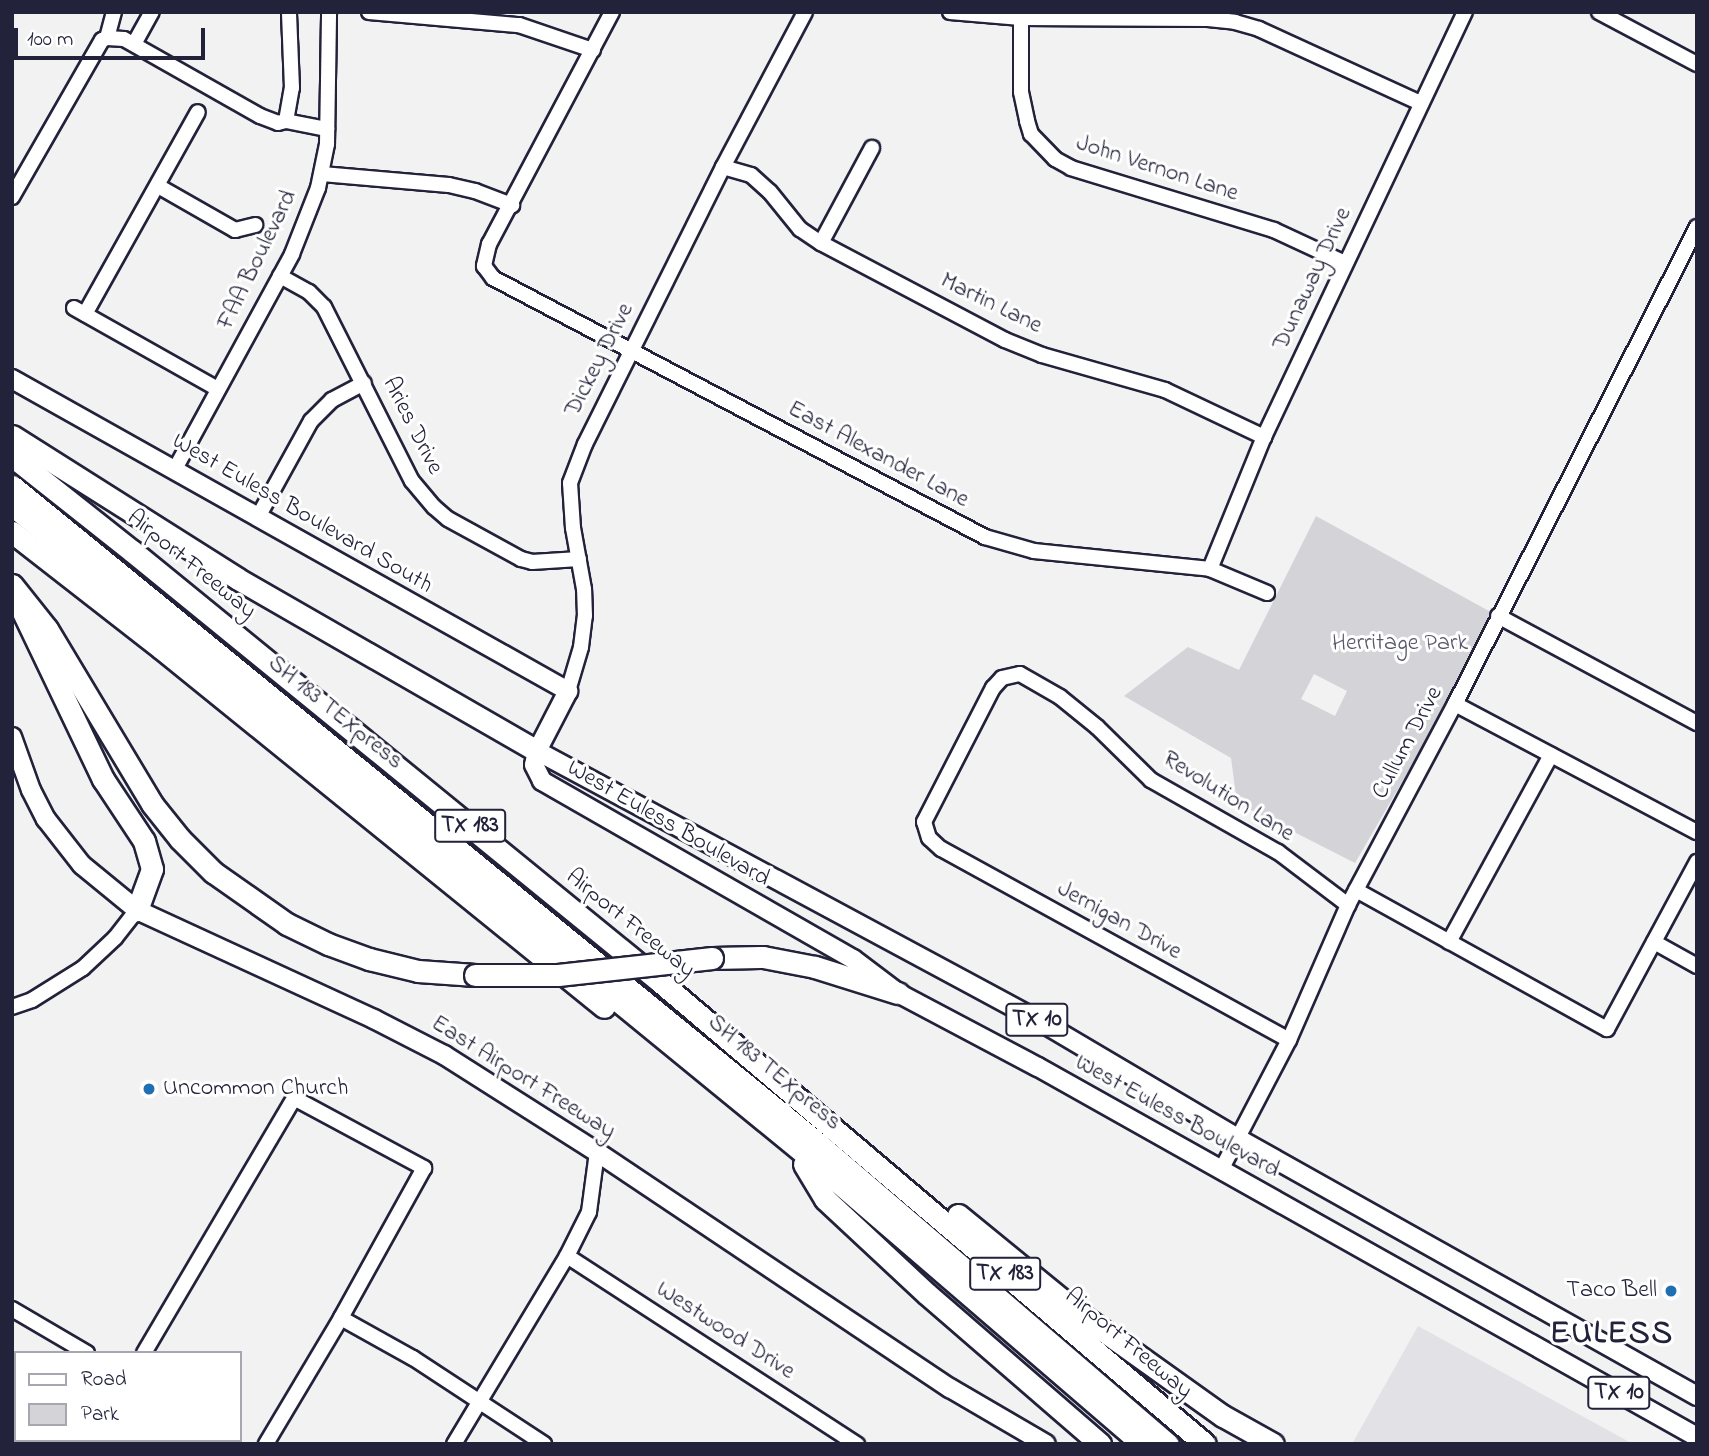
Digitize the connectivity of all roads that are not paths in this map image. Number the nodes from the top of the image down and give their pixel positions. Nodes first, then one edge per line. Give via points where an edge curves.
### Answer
1 (114, 12) edge
2 (152, 12) edge
3 (289, 12) edge
4 (329, 12) edge
5 (369, 12) edge
6 (612, 12) edge
7 (805, 12) edge
8 (950, 12) edge
9 (1465, 12) edge
10 (1599, 12) edge
11 (1021, 18) junction
12 (107, 38) junction
13 (134, 44) junction
14 (593, 50) junction
15 (1697, 65) edge
16 (1421, 103) junction
17 (198, 112) dead end
18 (286, 121) junction
19 (327, 130) junction
20 (872, 148) dead end
21 (723, 167) junction
22 (322, 174) junction
23 (158, 186) junction
24 (12, 197) edge
25 (513, 205) junction
26 (255, 225) dead end
27 (1697, 227) edge
28 (821, 243) junction
29 (1345, 263) junction
30 (280, 276) junction
31 (632, 351) junction
32 (12, 379) edge
33 (364, 383) junction
34 (218, 389) junction
35 (12, 436) edge
36 (1264, 437) junction
37 (12, 457) edge
38 (174, 469) junction
39 (12, 486) edge
40 (12, 505) edge
41 (258, 517) junction
42 (12, 531) edge
43 (579, 559) junction
44 (1210, 569) junction
45 (16, 588) edge
46 (1267, 593) dead end
47 (1498, 616) junction
48 (568, 691) junction
49 (1455, 704) junction
50 (1697, 723) edge
51 (12, 737) edge
52 (537, 751) junction
53 (1551, 755) junction
54 (692, 831) junction
55 (1697, 832) edge
56 (929, 838) joint
57 (678, 857) junction
58 (1697, 862) edge
59 (1356, 890) junction
60 (1348, 905) junction
61 (137, 909) junction
62 (1449, 942) junction
63 (1654, 942) junction
64 (1697, 966) edge
65 (898, 993) junction
66 (12, 1007) edge
67 (1289, 1040) junction
68 (806, 1104) junction
69 (1239, 1139) junction
70 (597, 1152) junction
71 (804, 1164) junction
72 (1221, 1170) junction
73 (567, 1256) junction
74 (12, 1309) edge
75 (341, 1318) junction
76 (84, 1351) edge
77 (145, 1351) edge
78 (1697, 1396) edge
79 (478, 1401) junction
80 (1692, 1434) edge
81 (266, 1444) edge
82 (454, 1444) edge
83 (544, 1444) edge
84 (857, 1444) edge
85 (1046, 1444) edge
86 (1100, 1444) edge
87 (1126, 1444) edge
88 (1143, 1444) edge
89 (1168, 1444) edge
90 (1205, 1444) edge
91 (1273, 1444) edge

1 - 12 street
2 - 13 street
3 - 18 street via 292,88
4 - 19 street, FAA Boulevard
5 - 14 street via 519,25
6 - 14 street
7 - 21 street, Dickey Drive
8 - 11 street
9 - 16 street, Dunaway Drive
10 - 15 street
11 - 16 street via 1235,22
11 - 29 street, John Vernon Lane via 1021,92 1027,121 1031,134 1055,159 1070,168 1273,230
12 - 13 street
12 - 24 street
13 - 18 street via 260,116
14 - 25 street
16 - 29 street, Dunaway Drive
17 - 23 street
18 - 19 street
19 - 22 street, FAA Boulevard
20 - 28 street
21 - 28 street, Martin Lane via 751,175 800,229
21 - 31 street, Dickey Drive
22 - 25 street via 449,186
22 - 30 street, FAA Boulevard
23 - 26 street via 235,230
23 - 34 street via 80,311
25 - 31 street, East Alexander Lane via 484,257 484,266 493,278
27 - 47 street, Cullum Drive
28 - 36 street, Martin Lane via 1006,340 1042,355 1165,390
29 - 36 street, Dunaway Drive
30 - 33 street, Aries Drive via 309,292 324,307
30 - 34 street, FAA Boulevard
31 - 43 street, Dickey Drive via 570,483
31 - 44 street, East Alexander Lane via 985,537 1044,553
32 - 38 main road, West Euless Boulevard South
33 - 41 street via 332,400 311,421
33 - 43 street, Aries Drive via 412,481 441,513 521,559
34 - 38 street, FAA Boulevard
35 - 52 highway via 238,579
36 - 44 street, Dunaway Drive
37 - 68 highway, Airport Freeway / TX 183 via 184,592
38 - 41 main road, West Euless Boulevard South
39 - 89 highway, SH 183 TEXpress via 820,1145
40 - 88 highway, SH 183 TEXpress via 810,1158
41 - 48 main road, West Euless Boulevard South
42 - 71 highway, TX 183
43 - 48 street, Dickey Drive via 585,616
44 - 46 street, East Alexander Lane
45 - 61 highway via 22,613 85,744 144,841 152,869
45 - 65 highway, bridge via 90,698 152,804 180,839 213,872 287,924 328,944 418,971 475,975 558,975 763,957 815,967
47 - 49 street, Cullum Drive
47 - 50 street
48 - 52 main road, Dickey Drive
49 - 53 street
49 - 59 street, Cullum Drive
51 - 61 main road, East Airport Freeway via 31,790 52,827 82,865
52 - 54 main road, West Euless Boulevard / TX 10
52 - 57 main road, West Euless Boulevard via 534,765 542,781
53 - 55 street
53 - 62 street
54 - 57 main road
54 - 69 main road, West Euless Boulevard / TX 10 via 1043,1023
56 - 60 street, Revolution Lane via 924,822 993,688 1002,678 1020,674 1060,697 1152,780 1278,852
56 - 67 street, Jernigan Drive via 941,849
57 - 65 main road, West Euless Boulevard via 853,959
58 - 63 street
59 - 60 street, Cullum Drive
59 - 62 street
60 - 67 street, Cullum Drive
61 - 66 street via 83,968
61 - 70 main road, East Airport Freeway via 444,1055
62 - 63 street via 1607,1029
63 - 64 street
65 - 72 main road, West Euless Boulevard / TX 10
67 - 69 street, Cullum Drive
68 - 90 highway, Airport Freeway / TX 183
68 - 91 highway via 878,1151 1077,1312 1223,1416
69 - 72 street, Cullum Drive
69 - 78 main road, West Euless Boulevard / TX 10
70 - 73 street via 589,1212
70 - 85 main road, East Airport Freeway via 950,1388
71 - 86 highway via 825,1199
71 - 87 highway, TX 183
72 - 80 main road, West Euless Boulevard / TX 10
73 - 79 street
73 - 84 street, Westwood Drive
74 - 76 street
75 - 77 street via 424,1168 295,1098
75 - 79 street
75 - 81 street
79 - 82 street
79 - 83 street

